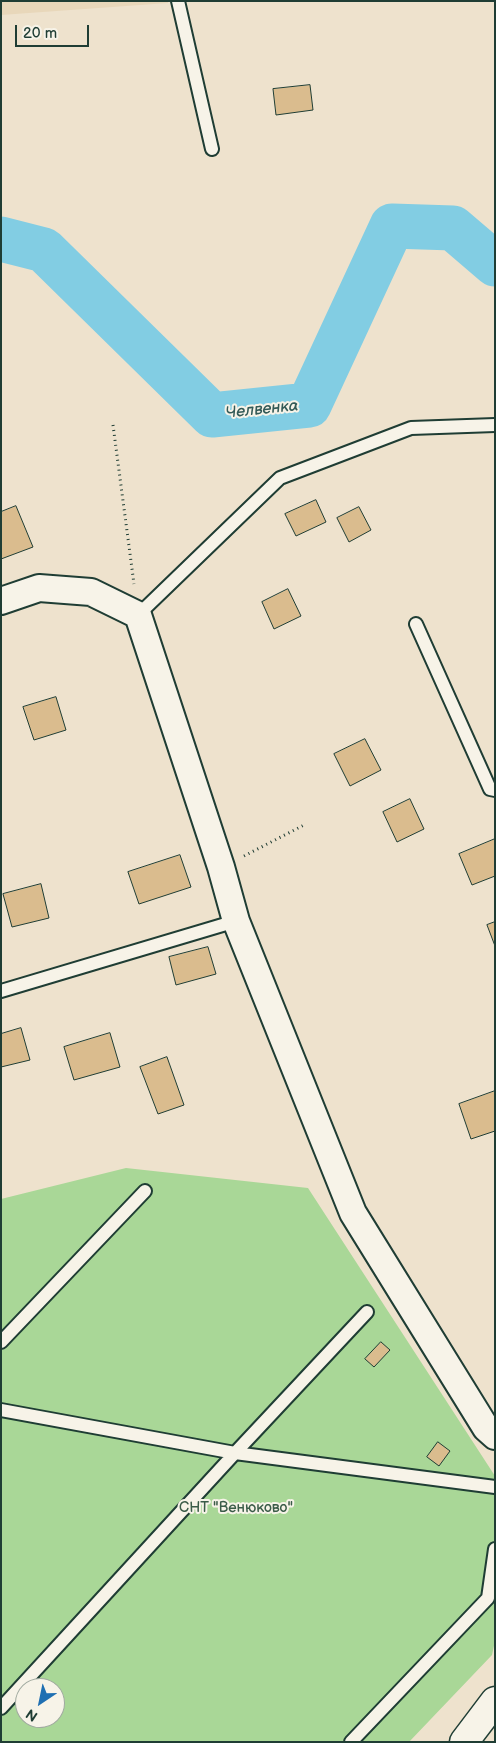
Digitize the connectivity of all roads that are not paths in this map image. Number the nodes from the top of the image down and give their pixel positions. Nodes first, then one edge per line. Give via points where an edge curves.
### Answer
1 (178, 1) edge
2 (212, 149) dead end
3 (495, 425) edge
4 (1, 601) edge
5 (138, 615) junction
6 (416, 624) dead end
7 (495, 790) edge
8 (236, 921) junction
9 (1, 991) edge
10 (145, 1191) dead end
11 (367, 1312) dead end
12 (1, 1342) edge
13 (1, 1410) edge
14 (495, 1436) edge
15 (235, 1453) junction
16 (495, 1487) edge
17 (495, 1548) edge
18 (495, 1701) edge
19 (1, 1708) edge
20 (351, 1742) edge
21 (464, 1742) edge

1 - 2 lane
3 - 5 lane via 411,428 280,478
4 - 5 street via 39,588 91,592
5 - 8 street
6 - 7 lane via 490,789
8 - 9 lane
8 - 14 street via 353,1213 486,1428
10 - 12 lane
11 - 15 lane
13 - 15 lane
15 - 16 lane
15 - 19 lane
17 - 20 lane via 488,1598
18 - 21 street

